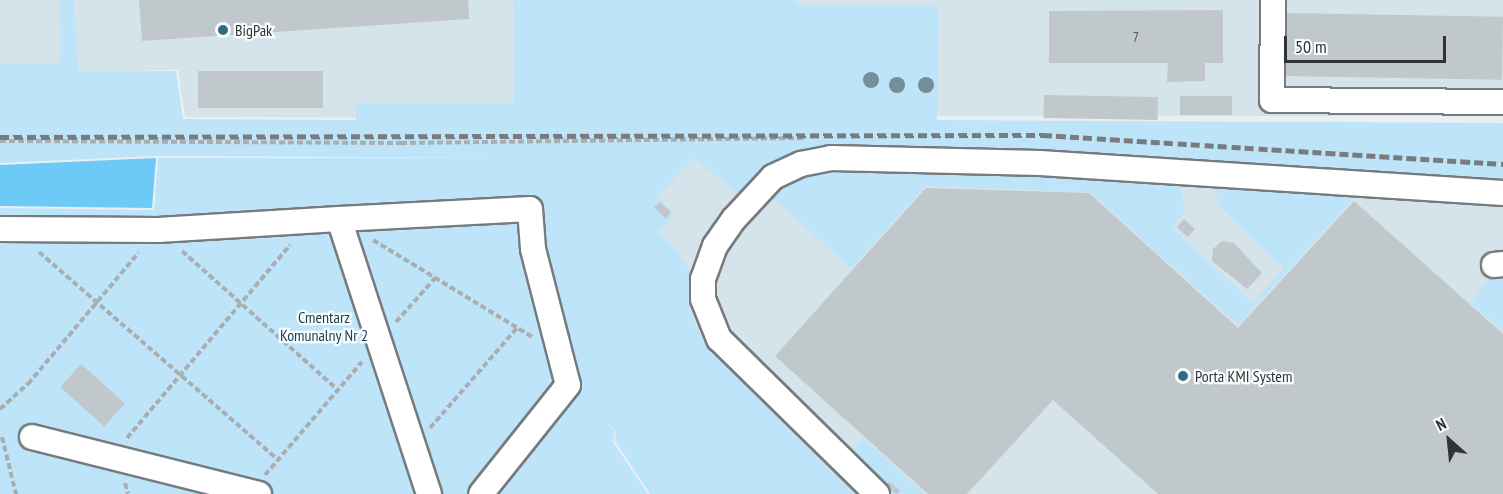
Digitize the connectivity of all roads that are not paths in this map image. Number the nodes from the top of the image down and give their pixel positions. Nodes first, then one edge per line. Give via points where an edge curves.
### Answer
1 (1273, 0) edge
2 (1503, 102) edge
3 (1503, 193) edge
4 (339, 219) junction
5 (6, 229) edge
6 (32, 437) dead end
7 (255, 493) edge
8 (429, 494) edge
9 (481, 494) edge
10 (876, 494) edge

1 - 2 street via 1272,100
3 - 10 street via 1040,163 831,158 801,164 773,177 715,246 703,279 703,299 719,339
4 - 5 street via 158,230
4 - 8 street
4 - 9 street via 530,209 532,249 568,385
6 - 7 street

